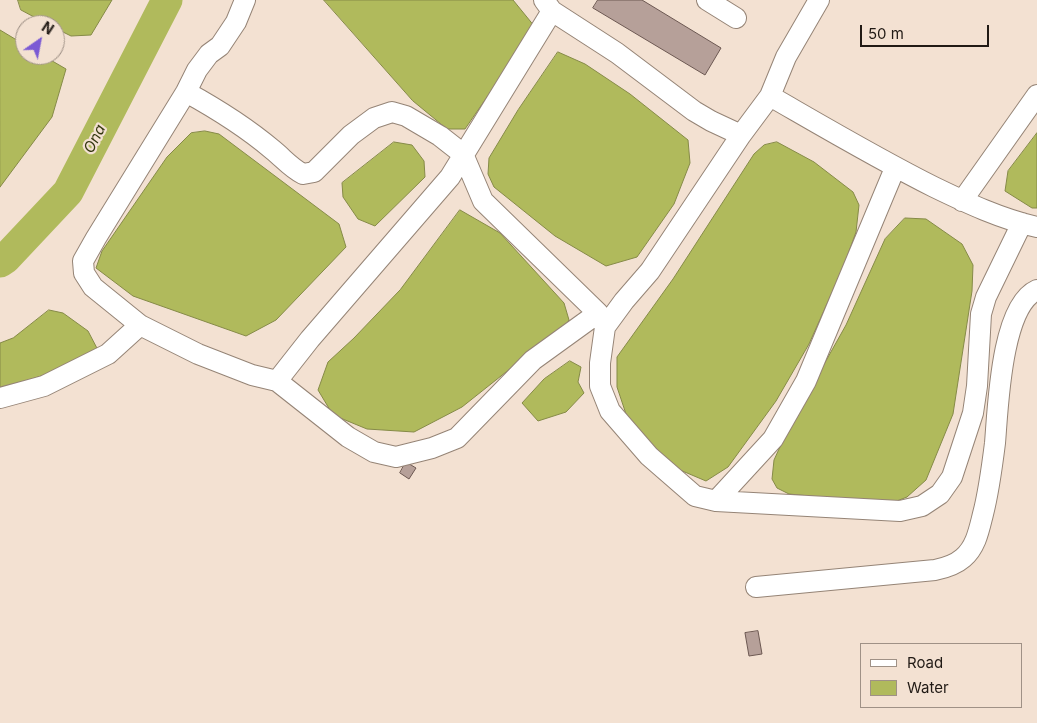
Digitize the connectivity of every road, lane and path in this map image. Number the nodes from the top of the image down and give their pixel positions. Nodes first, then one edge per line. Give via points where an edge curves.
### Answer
1 (245, 0) edge
2 (707, 0) edge
3 (819, 0) edge
4 (548, 6) edge
5 (736, 18) dead end
6 (186, 92) junction
7 (1037, 95) edge
8 (770, 96) junction
9 (742, 135) junction
10 (463, 154) junction
11 (895, 168) junction
12 (962, 201) junction
13 (1030, 225) edge
14 (1037, 290) edge
15 (602, 320) junction
16 (140, 325) junction
17 (277, 381) junction
18 (0, 398) edge
19 (716, 501) junction
20 (756, 587) dead end

1 - 6 street via 236,22 220,46 201,65
2 - 5 street
3 - 8 street via 786,57
4 - 9 street via 694,111
4 - 10 street
6 - 10 street via 214,108 303,174 314,172 351,135 374,118 392,112 415,121
6 - 16 street via 83,261 84,273 93,287
7 - 12 street
8 - 9 street
8 - 11 street
9 - 15 street via 650,271
10 - 15 street via 483,201
10 - 17 street via 450,177
11 - 12 street
11 - 19 street via 806,380 773,439
12 - 13 street
13 - 19 street via 986,297 981,314 973,413 952,478 940,494 922,506 900,511
14 - 20 street via 1024,302 1008,338 989,490 978,535 964,558 935,570
15 - 17 street via 533,360 458,438 396,457 374,452 348,437
15 - 19 street via 600,386 610,411 649,456 695,496
16 - 17 street via 198,354
16 - 18 street via 108,354 44,386

